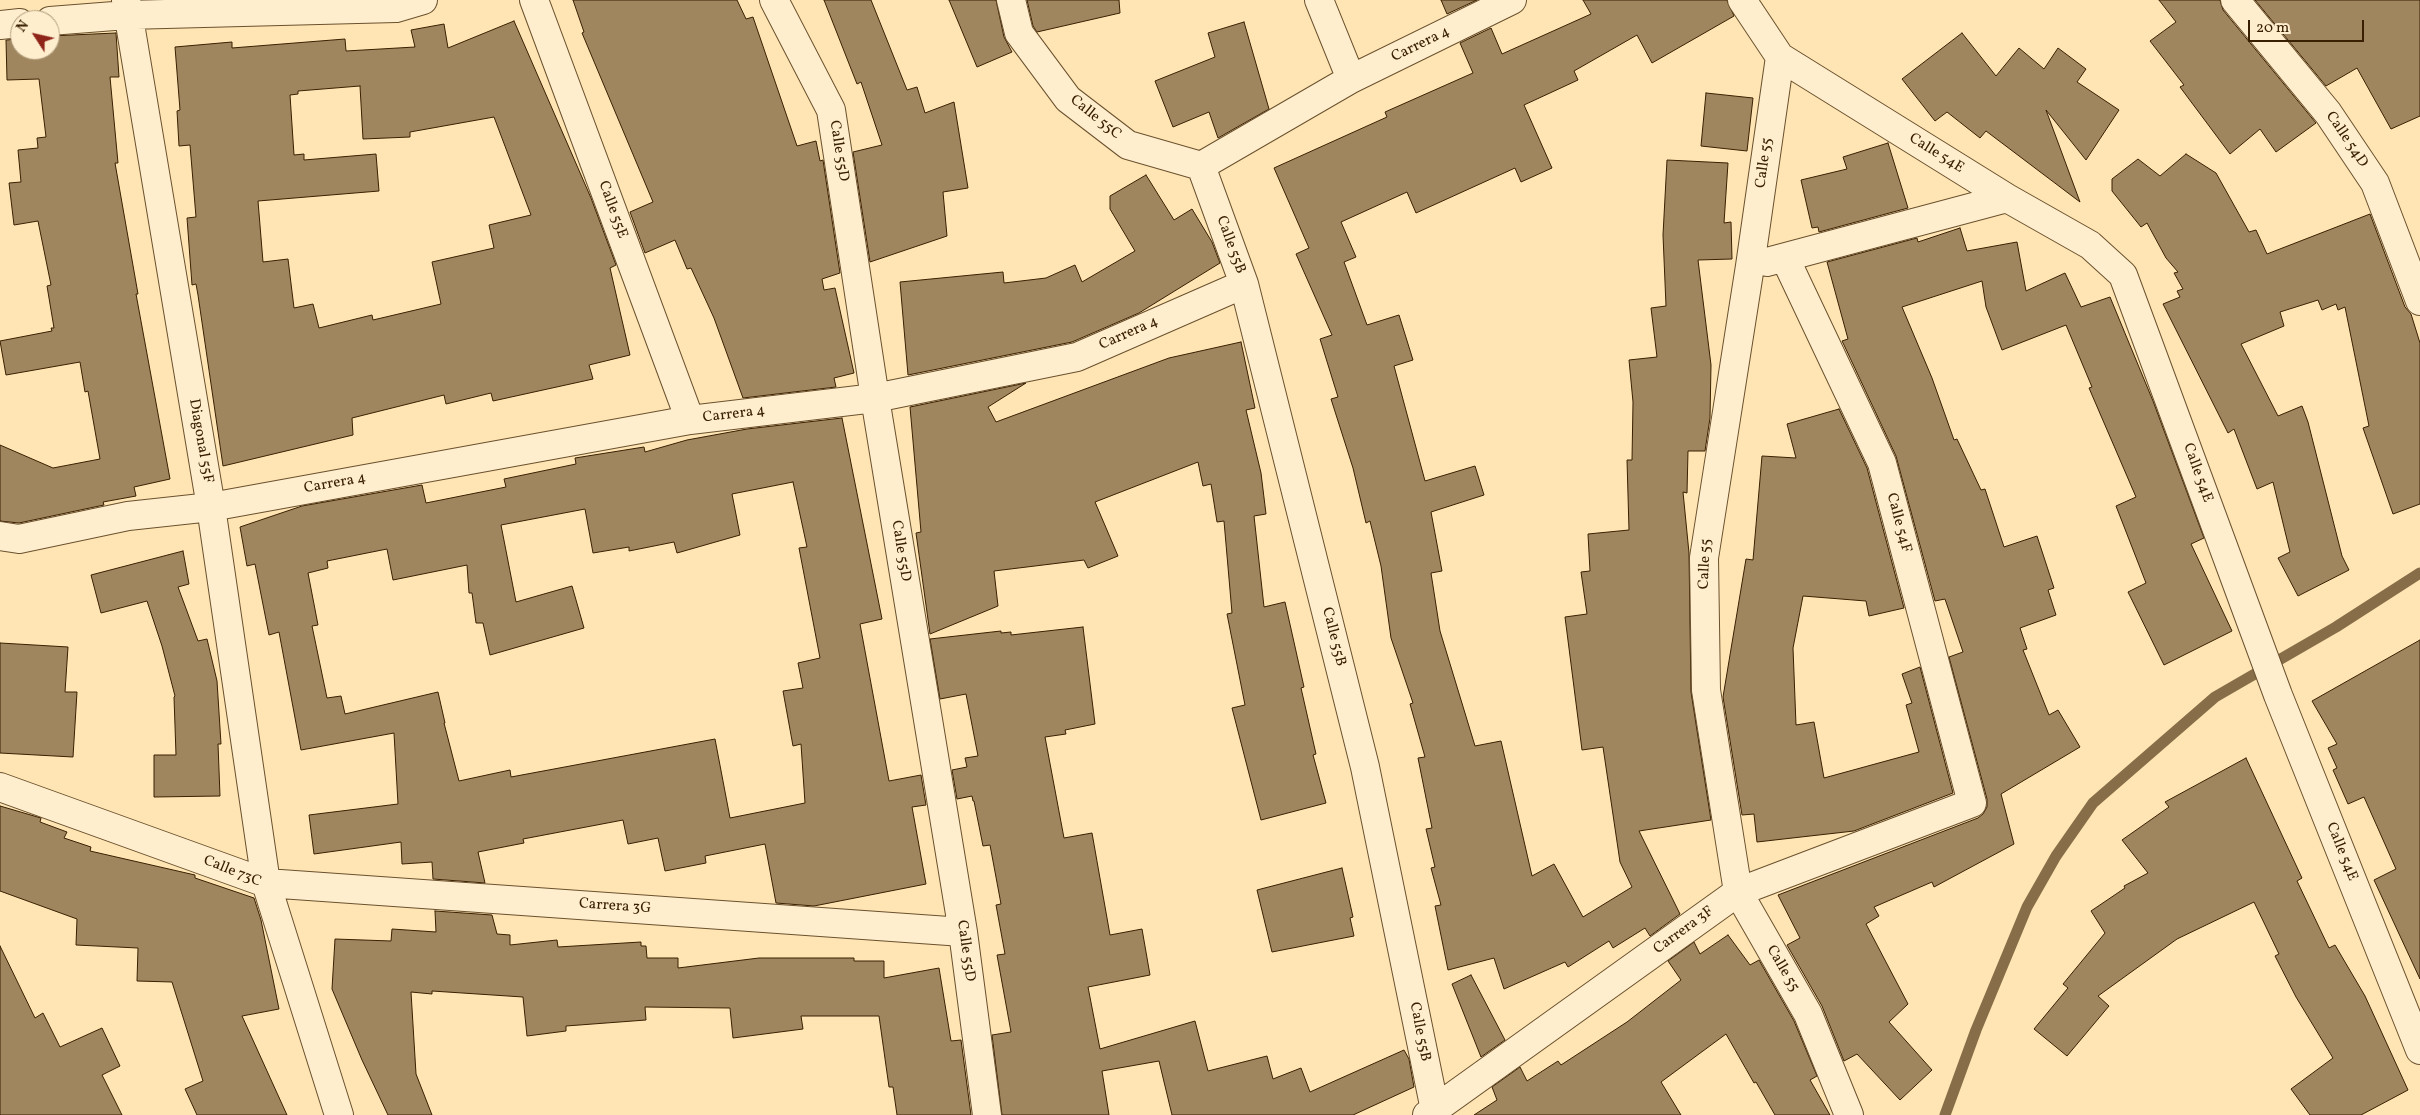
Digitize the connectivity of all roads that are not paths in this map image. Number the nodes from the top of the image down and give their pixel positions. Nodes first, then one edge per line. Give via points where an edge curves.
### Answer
1 (423, 0) edge
2 (534, 0) edge
3 (774, 0) edge
4 (1010, 0) edge
5 (1319, 0) edge
6 (1512, 0) edge
7 (1742, 0) edge
8 (2235, 0) edge
9 (127, 7) edge
10 (60, 19) edge
11 (1780, 57) junction
12 (1351, 79) junction
13 (1201, 166) junction
14 (2007, 198) junction
15 (1785, 258) junction
16 (1750, 266) junction
17 (1244, 284) junction
18 (2420, 301) edge
19 (875, 398) junction
20 (690, 420) junction
21 (211, 507) junction
22 (0, 536) edge
23 (0, 787) edge
24 (1972, 803) joint
25 (266, 883) junction
26 (1738, 892) junction
27 (963, 932) junction
28 (2420, 1050) edge
29 (1432, 1114) edge
30 (339, 1115) edge
31 (987, 1115) edge
32 (1849, 1115) edge

1 - 9 street via 396,8
2 - 20 street, Calle 55E
3 - 19 street, Calle 55D via 831,110
4 - 13 street, Calle 55C via 1020,33 1068,99 1128,145
5 - 12 street
6 - 12 street, Carrera 4
7 - 11 street
8 - 18 street, Calle 54D via 2328,112 2375,183
9 - 10 street
9 - 21 street, Diagonal 55F
11 - 14 street, Calle 54E
11 - 16 street, Calle 55
12 - 13 street, Carrera 4
13 - 17 street, Calle 55B
14 - 15 street
14 - 28 street, Calle 54E via 2090,245 2123,275 2278,695
15 - 16 street
15 - 24 street, Calle 54F via 1882,463
16 - 26 street, Calle 55 via 1704,558 1706,690
17 - 19 street, Carrera 4 via 1077,357
17 - 29 street, Calle 55B via 1365,767
19 - 20 street, Carrera 4
19 - 27 street, Calle 55D
20 - 21 street, Carrera 4
21 - 22 street, Carrera 4 via 128,516 19,539
21 - 25 street, Diagonal 55F
23 - 25 street, Calle 73C
24 - 26 street, Carrera 3F
25 - 27 street, Carrera 3G
25 - 30 street, Calle 73C
26 - 29 street, Carrera 3F
26 - 32 street, Calle 55 via 1808,1014
27 - 31 street, Calle 55D

